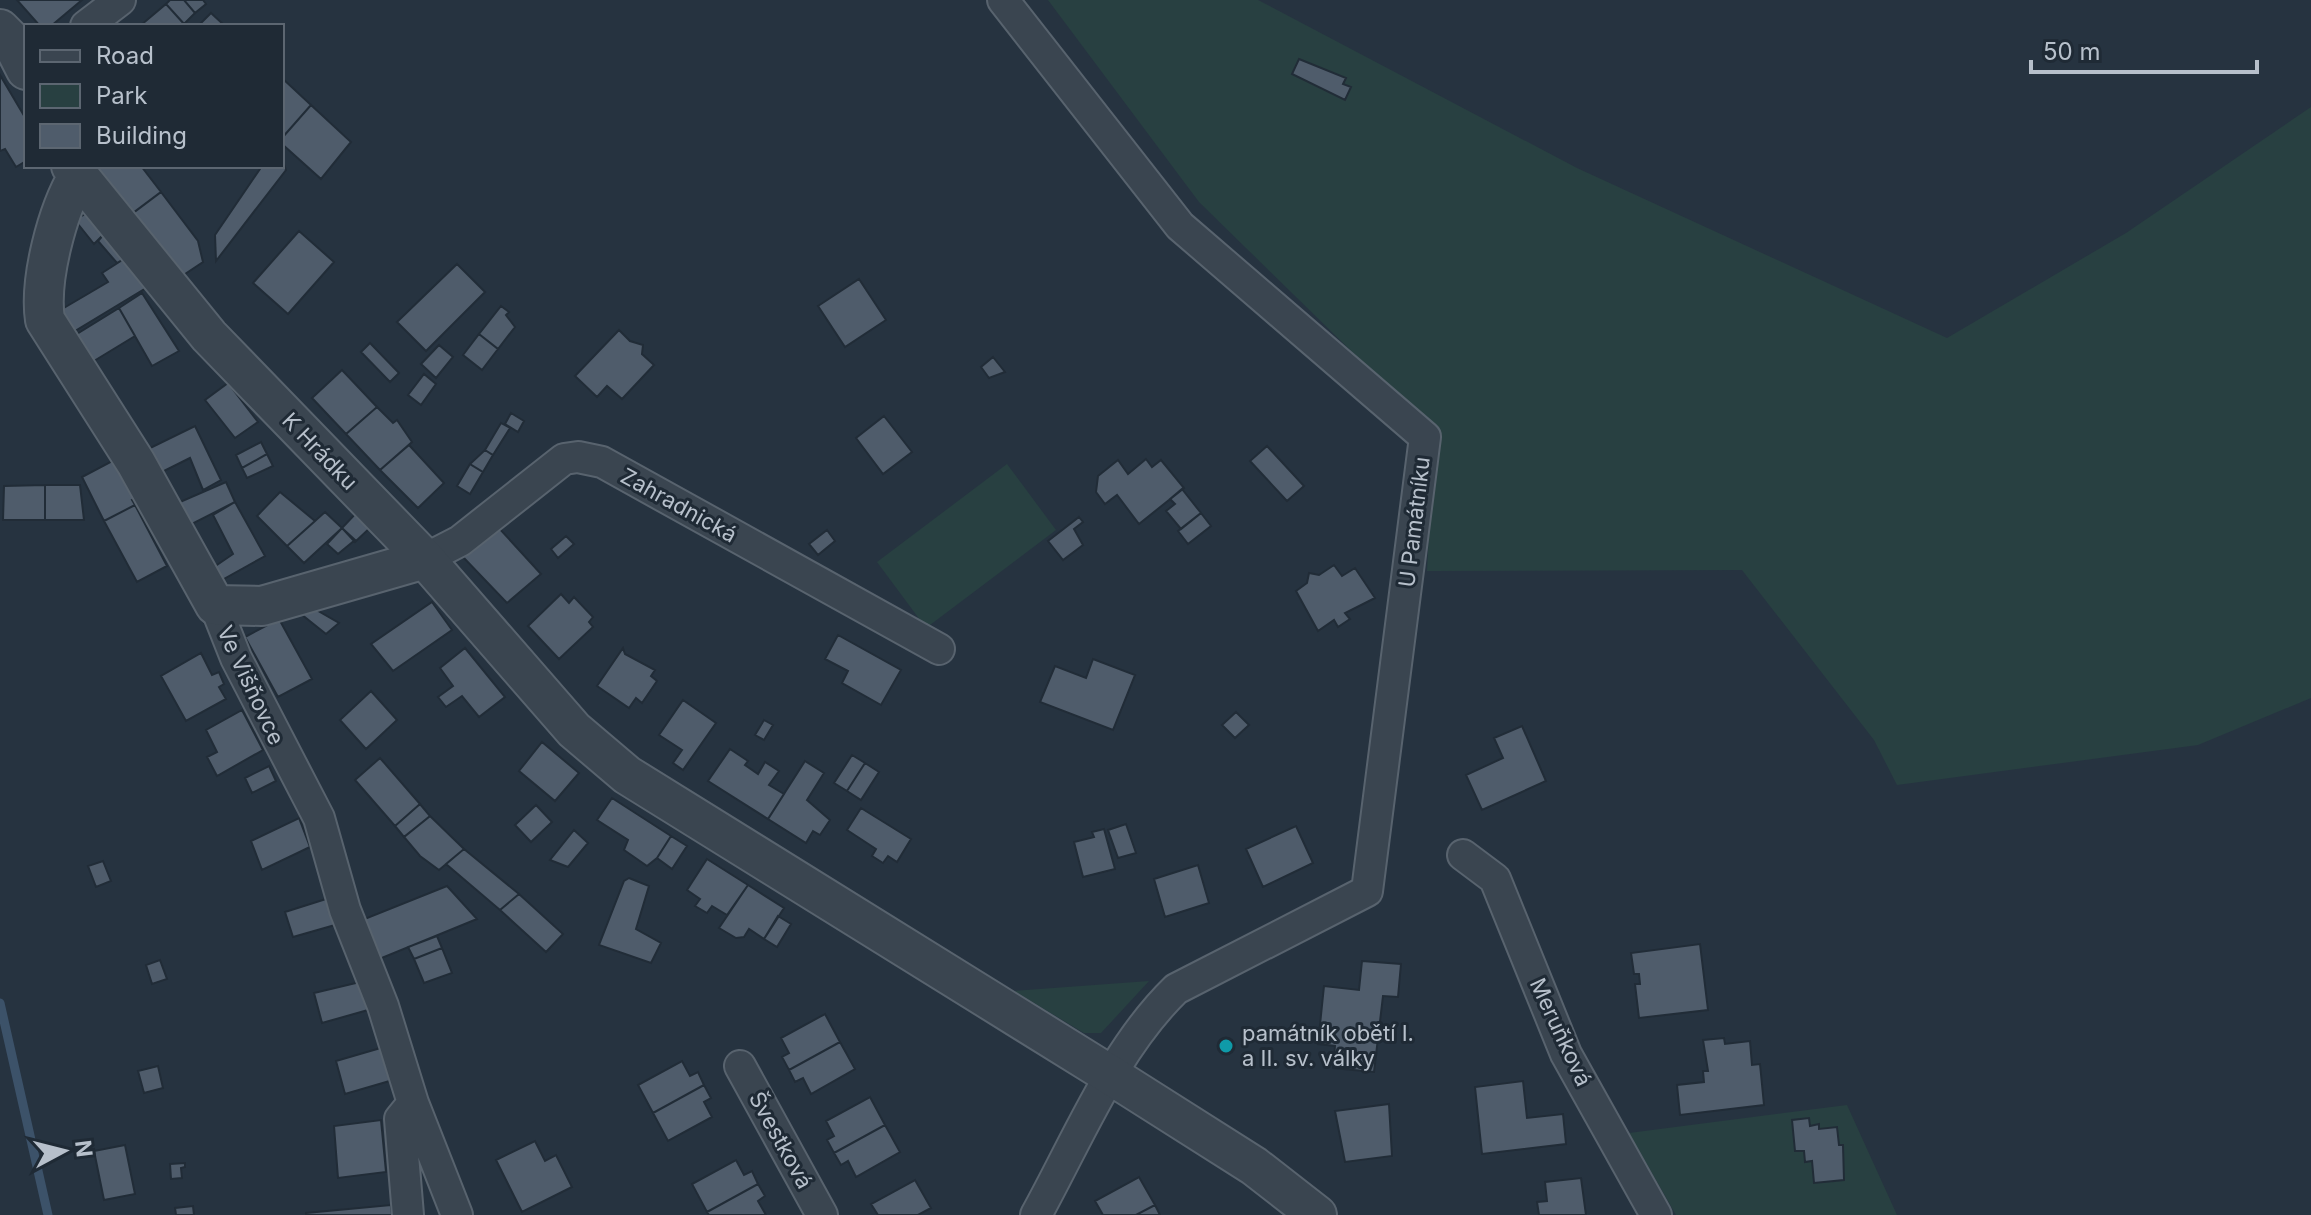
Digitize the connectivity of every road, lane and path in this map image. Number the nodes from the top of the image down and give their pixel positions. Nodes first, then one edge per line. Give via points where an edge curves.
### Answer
1 (120, 0) edge
2 (1003, 0) edge
3 (89, 24) edge
4 (0, 29) edge
5 (24, 66) edge
6 (75, 171) edge
7 (425, 559) junction
8 (215, 605) junction
9 (939, 649) dead end
10 (1463, 855) dead end
11 (740, 1066) dead end
12 (1112, 1076) junction
13 (413, 1103) junction
14 (408, 1215) edge
15 (457, 1215) edge
16 (822, 1215) edge
17 (1036, 1215) edge
18 (1317, 1215) edge
19 (1656, 1215) edge

1 - 3 street
2 - 12 street, U Památníku via 1180,226 1425,437 1367,891 1176,989 1154,1011
4 - 5 street
6 - 7 street, K Hrádku via 209,336
6 - 8 street, Ve Višňovce via 63,201 42,301 45,320 136,463
7 - 8 street via 262,606
7 - 9 street, Zahradnická via 460,541 564,459 578,457 602,462
7 - 12 street, K Hrádku via 536,690 627,775
8 - 13 street, Ve Višňovce via 242,672 319,818 345,910
10 - 19 street, Meruňková via 1495,879 1566,1054
11 - 16 street, Švestková
12 - 17 street
12 - 18 street, K Hrádku via 1254,1166
13 - 14 street via 400,1119
13 - 15 street, Ve Višňovce

